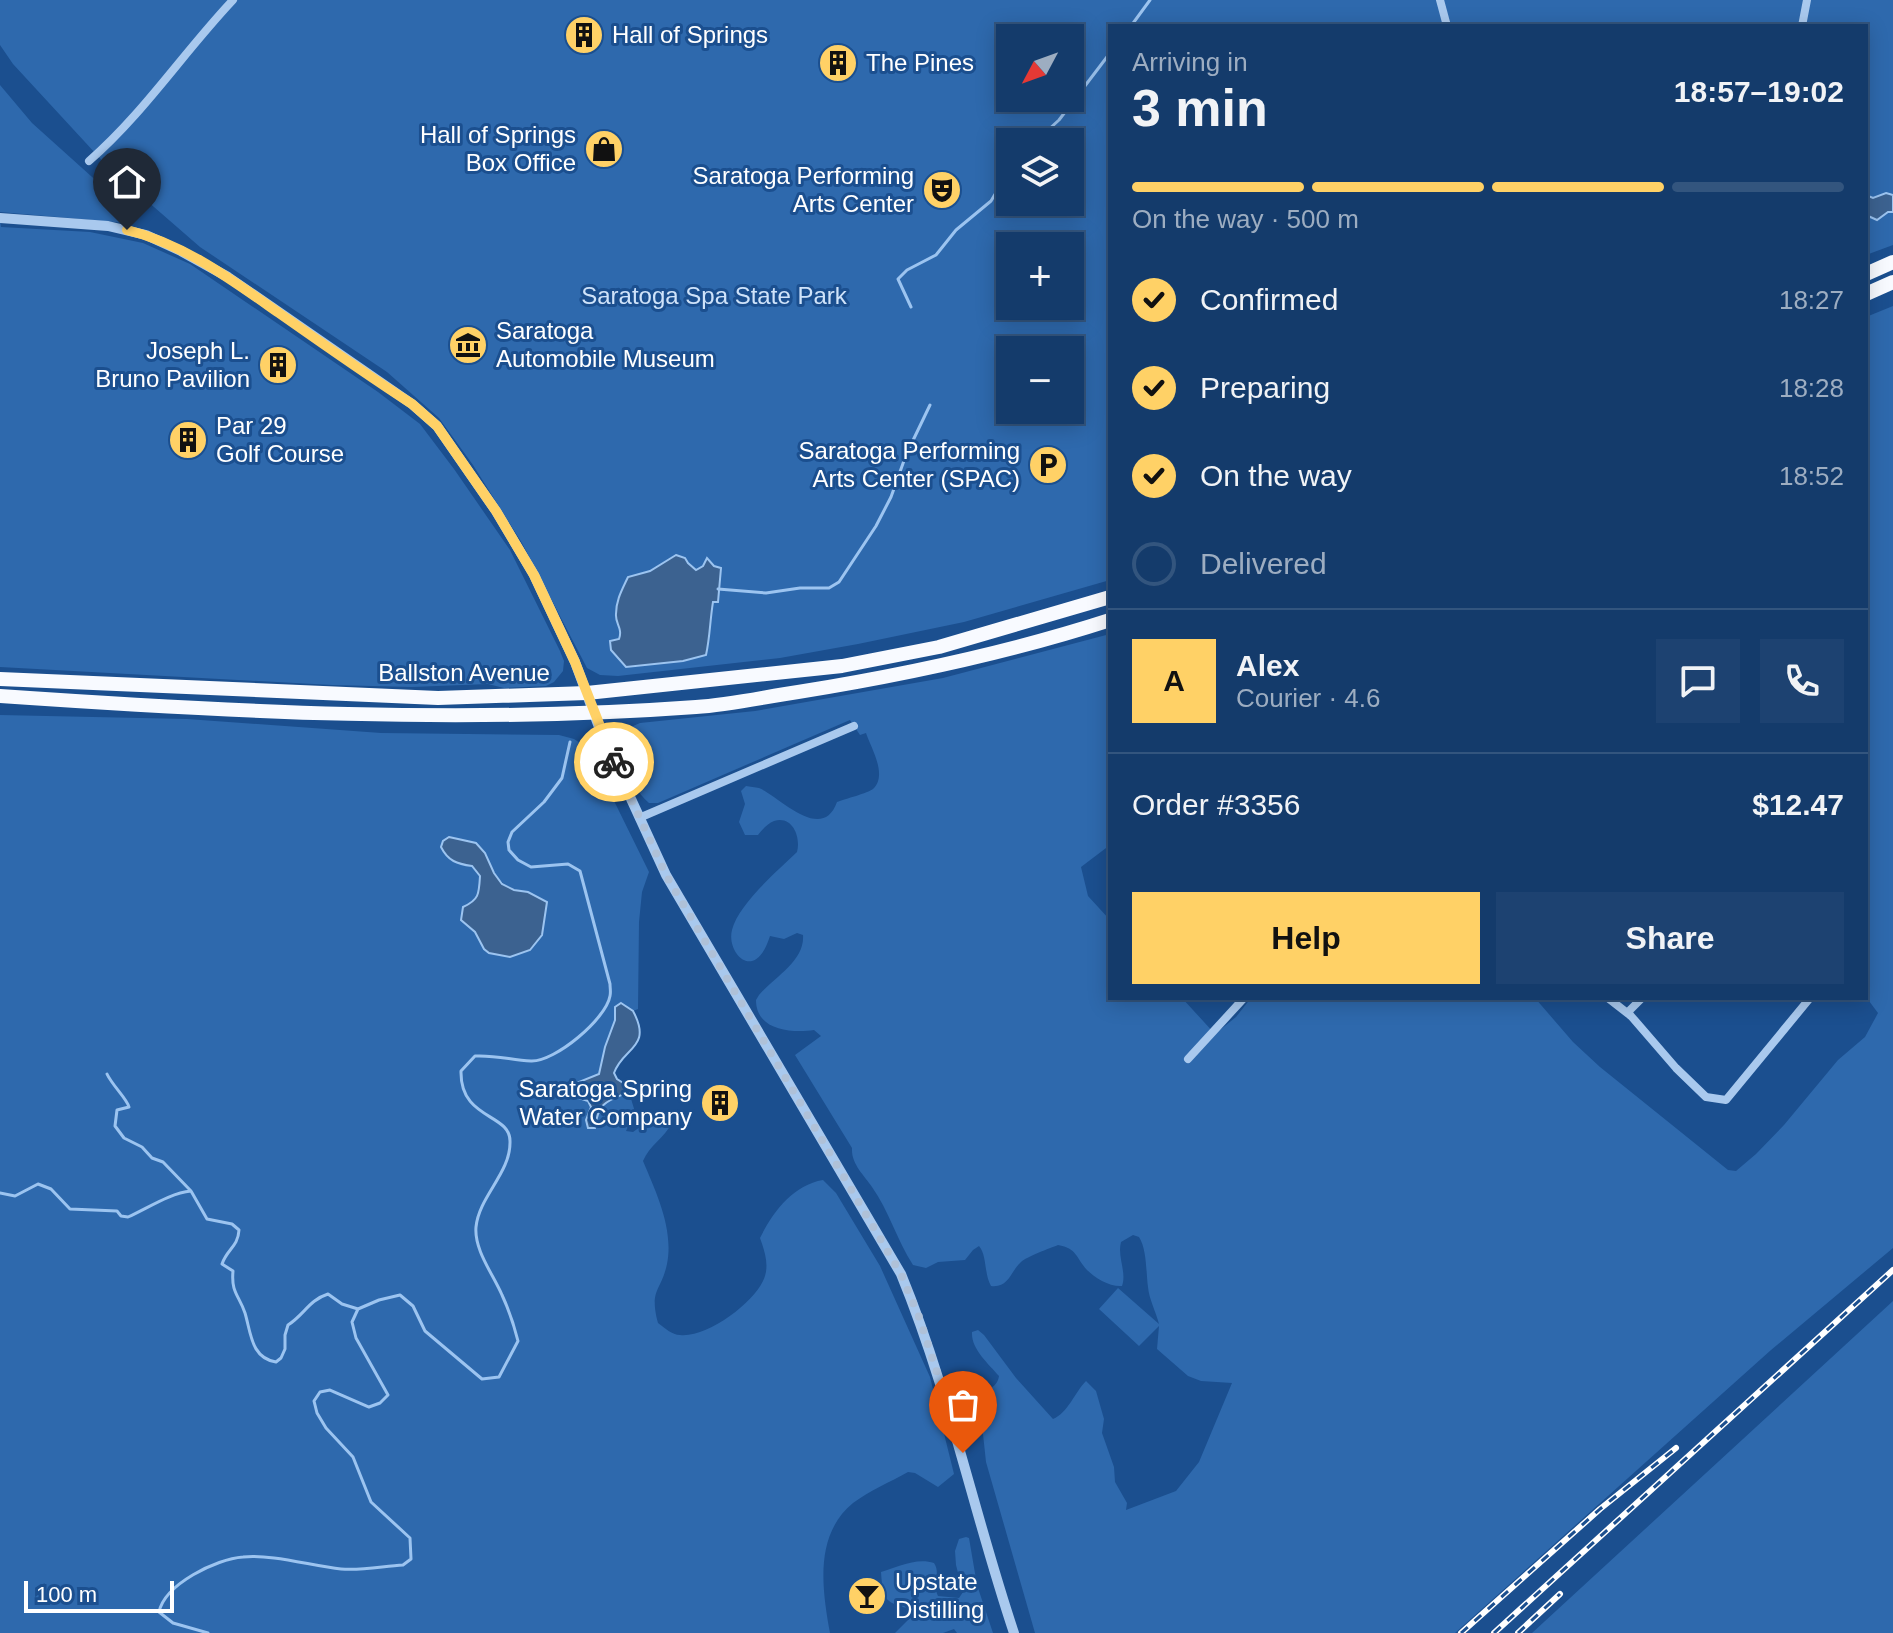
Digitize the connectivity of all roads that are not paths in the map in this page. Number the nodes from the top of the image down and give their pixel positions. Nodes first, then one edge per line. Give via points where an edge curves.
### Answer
1 (233, 0) edge
2 (1440, 0) edge
3 (1807, 0) edge
4 (1446, 24) edge
5 (1802, 24) edge
6 (89, 161) dead end
7 (0, 218) edge
8 (1893, 262) edge
9 (1868, 273) edge
10 (1893, 282) edge
11 (1868, 293) edge
12 (1108, 598) edge
13 (1108, 621) edge
14 (0, 679) edge
15 (587, 693) junction
16 (0, 696) edge
17 (594, 711) junction
18 (854, 726) dead end
19 (639, 818) junction
20 (1242, 1000) edge
21 (1611, 1000) edge
22 (1640, 1000) edge
23 (1808, 1000) edge
24 (1627, 1013) junction
25 (1188, 1059) dead end
26 (1014, 1633) edge

1 - 6 street via 145,106
2 - 4 street
3 - 5 street
7 - 15 street via 108,226 146,235 228,277 412,404 437,426 496,511 534,575
8 - 9 highway
10 - 11 highway
12 - 15 highway, Ballston Avenue via 939,647 842,666
13 - 17 highway, Ballston Avenue via 1006,651 877,679 699,707
14 - 15 highway, Ballston Avenue via 438,698
15 - 17 street
16 - 17 highway, Ballston Avenue via 361,714
17 - 19 street
18 - 19 street
19 - 26 street via 666,875 901,1274 956,1428
20 - 25 street
21 - 24 street
22 - 24 street
23 - 24 street via 1726,1100 1706,1097

